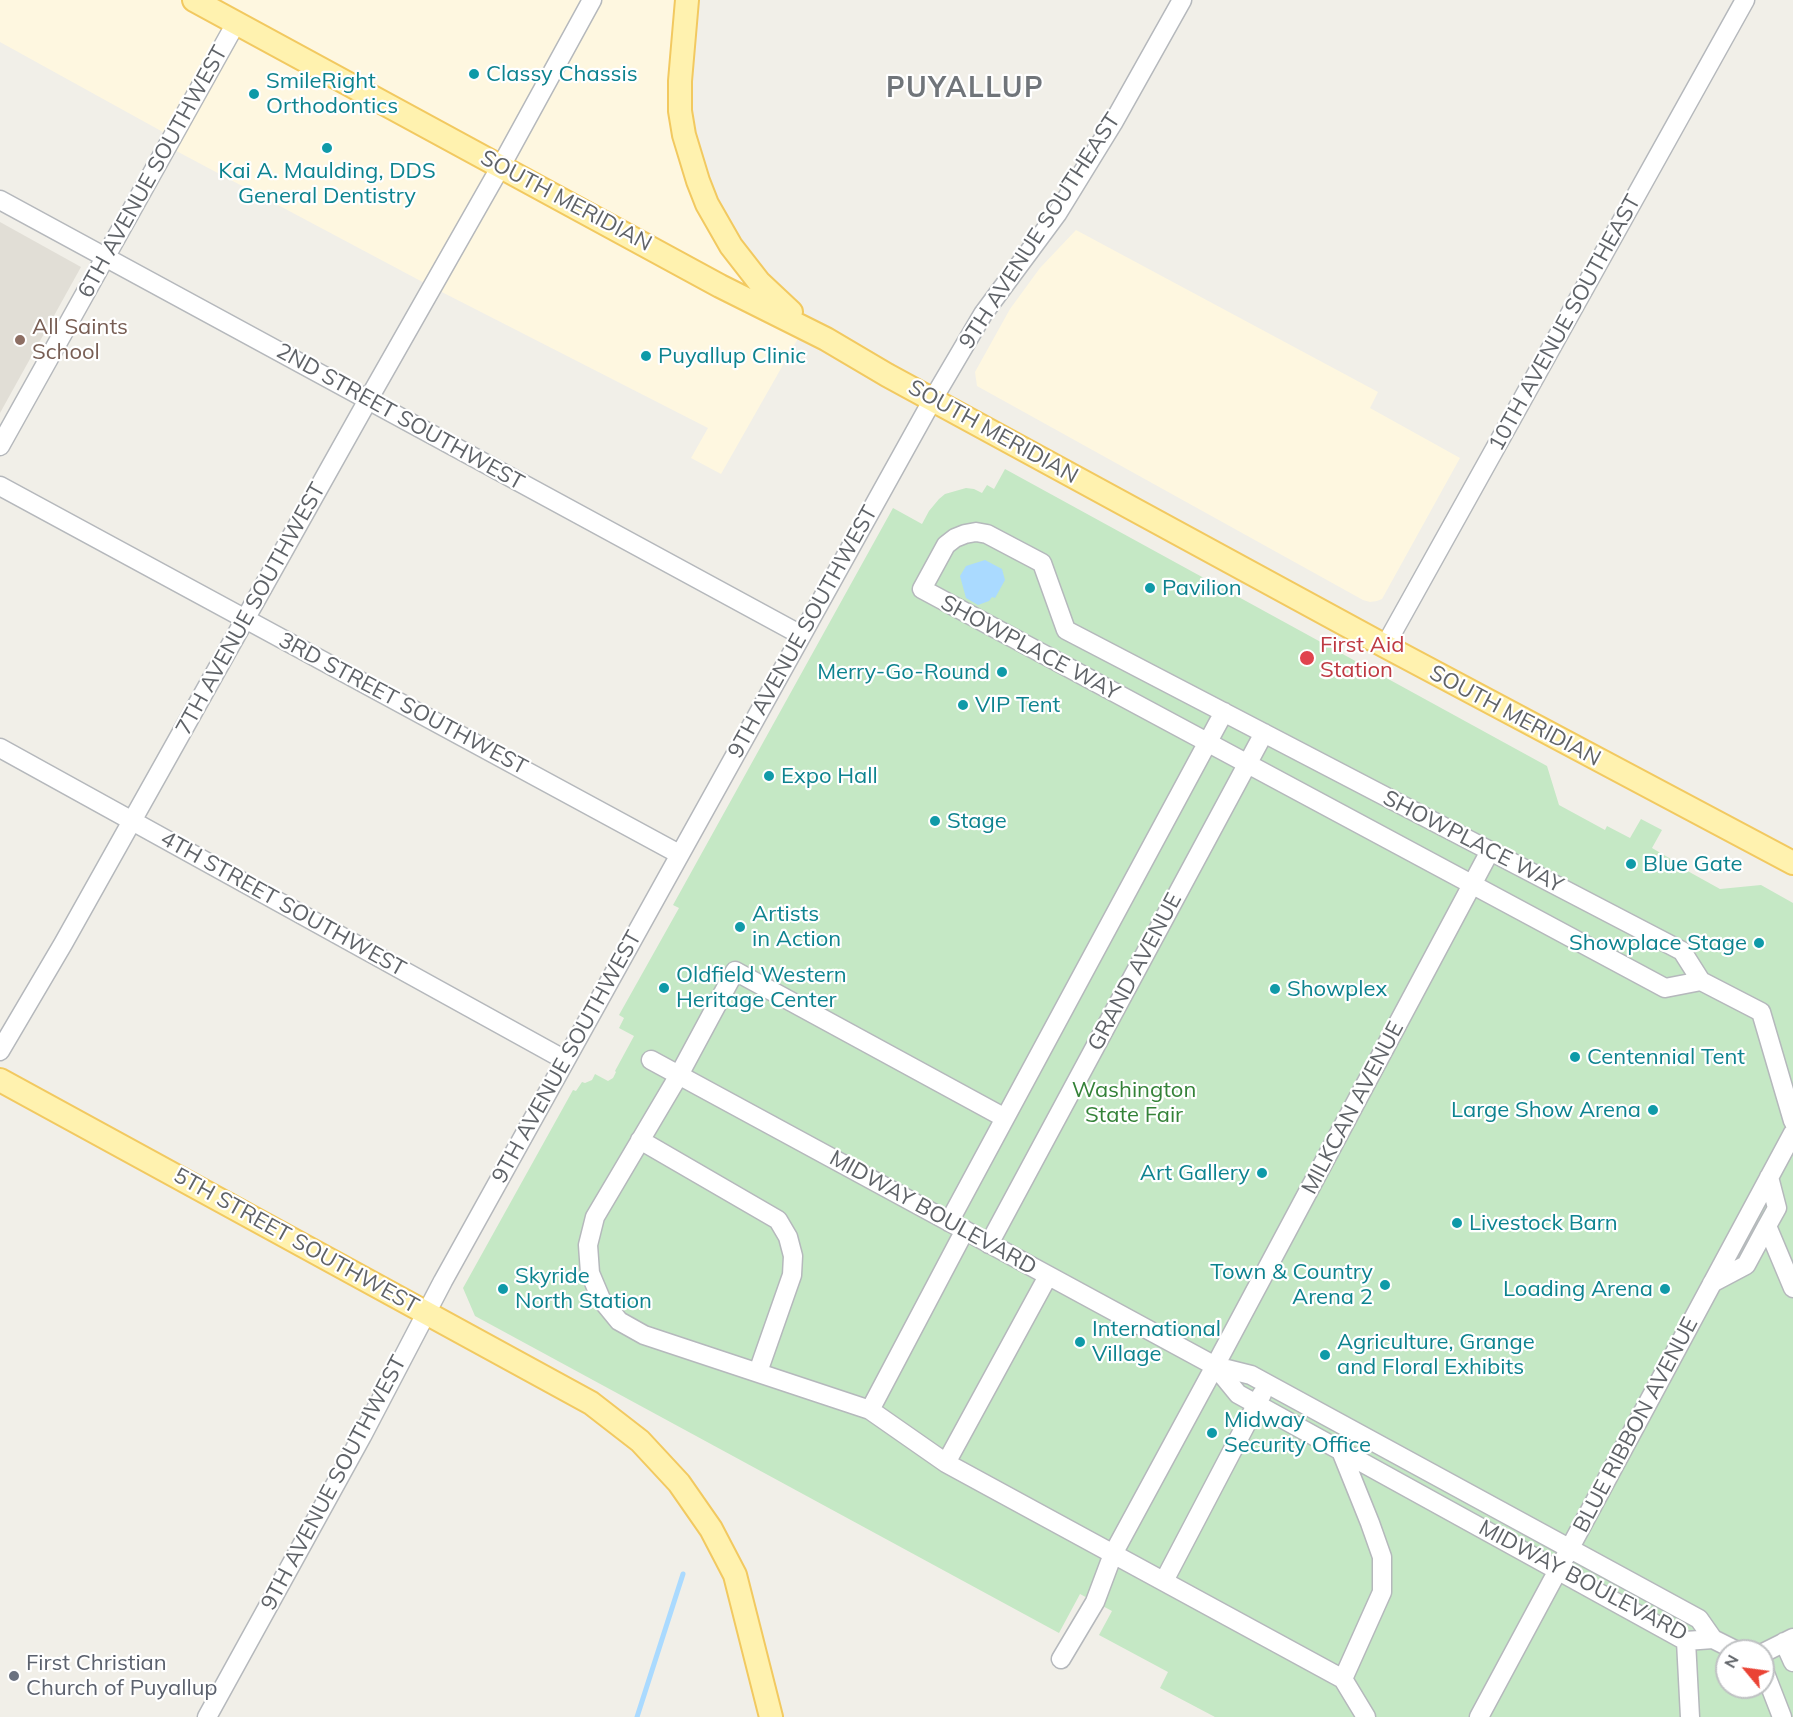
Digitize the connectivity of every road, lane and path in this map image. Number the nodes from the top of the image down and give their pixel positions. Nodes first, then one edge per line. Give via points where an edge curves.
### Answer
1 (194, 0) edge
2 (592, 0) edge
3 (687, 0) edge
4 (1182, 0) edge
5 (1745, 0) edge
6 (236, 23) junction
7 (501, 166) junction
8 (0, 200) edge
9 (105, 257) junction
10 (826, 339) junction
11 (933, 399) junction
12 (368, 400) junction
13 (0, 446) edge
14 (0, 486) edge
15 (245, 619) junction
16 (801, 635) junction
17 (1385, 646) junction
18 (1224, 712) junction
19 (1264, 733) junction
20 (1207, 742) junction
21 (0, 748) edge
22 (1247, 764) junction
23 (133, 821) junction
24 (1490, 851) junction
25 (680, 854) junction
26 (1793, 863) edge
27 (1472, 885) junction
28 (1701, 981) junction
29 (0, 1051) edge
30 (565, 1060) junction
31 (651, 1060) dead end
32 (679, 1075) junction
33 (0, 1080) edge
34 (1005, 1118) junction
35 (1793, 1121) edge
36 (1793, 1133) edge
37 (640, 1140) junction
38 (1769, 1177) junction
39 (957, 1226) junction
40 (1767, 1226) junction
41 (989, 1244) junction
42 (1048, 1276) junction
43 (1712, 1283) junction
44 (1793, 1288) edge
45 (426, 1313) junction
46 (1215, 1366) junction
47 (758, 1372) junction
48 (1267, 1384) junction
49 (1257, 1404) junction
50 (870, 1410) junction
51 (1341, 1451) junction
52 (946, 1463) junction
53 (1569, 1549) junction
54 (1113, 1554) junction
55 (1558, 1570) junction
56 (1164, 1581) junction
57 (1713, 1639) joint
58 (1789, 1640) edge
59 (1686, 1641) junction
60 (1775, 1647) edge
61 (1061, 1659) dead end
62 (1793, 1662) edge
63 (1343, 1679) junction
64 (1775, 1699) edge
65 (207, 1717) edge
66 (771, 1717) edge
67 (1366, 1717) edge
68 (1479, 1717) edge
69 (1690, 1717) edge
70 (1782, 1717) edge

1 - 6 main road, SOUTH MERIDIAN
2 - 7 street, 7TH AVENUE SOUTHWEST
3 - 10 main road via 680,111 698,181 718,225 745,266 774,298
4 - 11 street, 9TH AVENUE SOUTHEAST via 1057,214 983,314
5 - 17 street, 10TH AVENUE SOUTHEAST
6 - 7 main road, SOUTH MERIDIAN
6 - 9 street, 6TH AVENUE SOUTHWEST
7 - 10 main road, SOUTH MERIDIAN via 720,286
7 - 12 street, 7TH AVENUE SOUTHWEST
8 - 9 street, 2ND STREET SOUTHWEST
9 - 12 street, 2ND STREET SOUTHWEST
9 - 13 street, 6TH AVENUE SOUTHWEST
10 - 11 main road, SOUTH MERIDIAN
11 - 16 street, 9TH AVENUE SOUTHWEST
11 - 17 main road, SOUTH MERIDIAN
12 - 15 street, 7TH AVENUE SOUTHWEST
12 - 16 street, 2ND STREET SOUTHWEST
14 - 15 street, 3RD STREET SOUTHWEST
15 - 23 street, 7TH AVENUE SOUTHWEST
15 - 25 street, 3RD STREET SOUTHWEST
16 - 25 street, 9TH AVENUE SOUTHWEST
17 - 26 main road, SOUTH MERIDIAN
18 - 19 street, SHOWPLACE WAY
18 - 20 street, GRAND AVENUE
18 - 20 street, SHOWPLACE WAY via 1066,630 1042,563 987,534 965,534 946,545 922,589
19 - 22 street, GRAND AVENUE
19 - 24 street, SHOWPLACE WAY
20 - 22 street, SHOWPLACE WAY
20 - 34 street, GRAND AVENUE
21 - 23 street, 4TH STREET SOUTHWEST
22 - 27 street, SHOWPLACE WAY
22 - 41 street, GRAND AVENUE
23 - 29 street, 7TH AVENUE SOUTHWEST
23 - 30 street, 4TH STREET SOUTHWEST
24 - 27 street, MILKCAN AVENUE
24 - 28 street, SHOWPLACE WAY via 1682,951
25 - 30 street, 9TH AVENUE SOUTHWEST
27 - 28 street, SHOWPLACE WAY via 1665,988
27 - 46 street, MILKCAN AVENUE
28 - 35 street via 1761,1012
30 - 45 street, 9TH AVENUE SOUTHWEST
31 - 32 street, MIDWAY BOULEVARD
32 - 34 street via 735,971
32 - 37 street
32 - 39 street, MIDWAY BOULEVARD
33 - 45 main road, 5TH STREET SOUTHWEST
34 - 39 street, GRAND AVENUE
36 - 38 street, BLUE RIBBON AVENUE
37 - 47 street via 778,1220 788,1237 792,1275
37 - 47 street via 595,1217 590,1235 590,1273 601,1299 619,1321 644,1335
38 - 40 street via 1777,1209
38 - 43 street, BLUE RIBBON AVENUE
39 - 41 street, MIDWAY BOULEVARD
39 - 50 street, GRAND AVENUE
40 - 43 street via 1746,1265
40 - 44 street
41 - 42 street, MIDWAY BOULEVARD
42 - 46 street, MIDWAY BOULEVARD
42 - 52 street
43 - 53 street, BLUE RIBBON AVENUE
45 - 65 street, 9TH AVENUE SOUTHWEST
45 - 66 main road, 5TH STREET SOUTHWEST via 591,1403 640,1441 679,1483 711,1529 735,1575
46 - 48 street, MIDWAY BOULEVARD via 1251,1375
46 - 49 street, MIDWAY BOULEVARD via 1238,1394
46 - 54 street, MILKCAN AVENUE
47 - 50 street
48 - 49 street
48 - 53 street, MIDWAY BOULEVARD
49 - 51 street, MIDWAY BOULEVARD
49 - 56 street
50 - 52 street
51 - 55 street, MIDWAY BOULEVARD
51 - 63 street via 1382,1557 1382,1592
52 - 54 street
53 - 55 street, BLUE RIBBON AVENUE
53 - 57 street, MIDWAY BOULEVARD via 1699,1619
54 - 56 street
54 - 61 street, MILKCAN AVENUE via 1095,1602
55 - 59 street, MIDWAY BOULEVARD
55 - 68 street, BLUE RIBBON AVENUE
56 - 63 street
57 - 59 street, MIDWAY BOULEVARD
58 - 60 street
58 - 62 street
59 - 69 street
63 - 67 street
64 - 70 street

